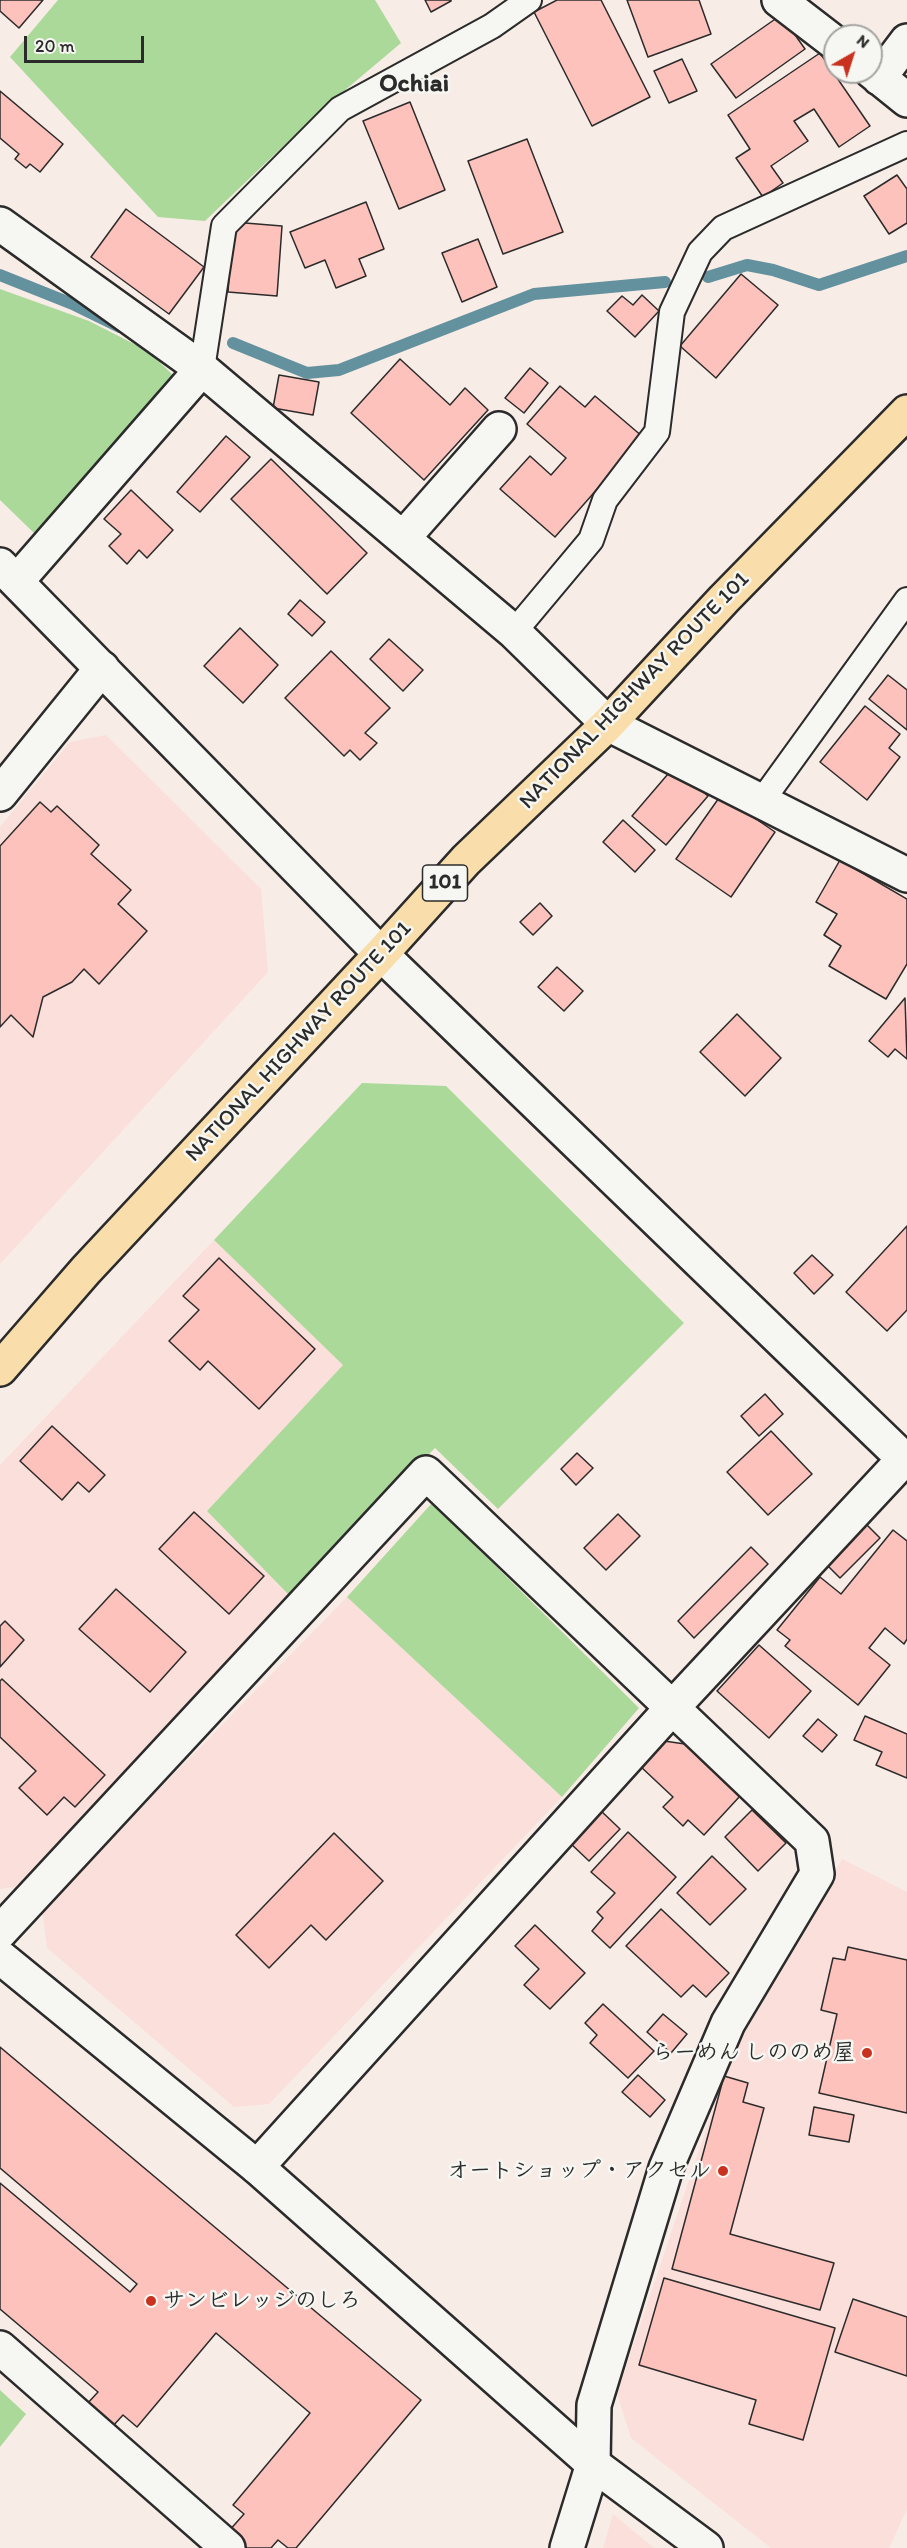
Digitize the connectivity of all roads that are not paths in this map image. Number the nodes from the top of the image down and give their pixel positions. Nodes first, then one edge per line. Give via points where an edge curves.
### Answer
1 (529, 0) edge
2 (779, 0) edge
3 (823, 34) edge
4 (907, 41) edge
5 (883, 66) edge
6 (883, 81) edge
7 (907, 100) edge
8 (907, 144) edge
9 (0, 224) edge
10 (202, 369) junction
11 (907, 412) edge
12 (499, 429) dead end
13 (403, 538) junction
14 (8, 573) edge
15 (907, 600) edge
16 (514, 632) junction
17 (102, 668) junction
18 (608, 724) junction
19 (0, 794) edge
20 (761, 802) junction
21 (907, 875) edge
22 (381, 954) junction
23 (0, 1369) edge
24 (905, 1461) edge
25 (672, 1708) junction
26 (0, 1932) edge
27 (0, 1957) edge
28 (256, 2168) junction
29 (0, 2349) edge
30 (592, 2464) junction
31 (228, 2548) edge
32 (567, 2548) edge
33 (706, 2548) edge

1 - 10 lane via 492,26 340,109 225,226
2 - 3 street
4 - 5 street
6 - 7 street
8 - 16 lane via 723,228 700,252 672,312 657,432 605,500 591,540
9 - 10 street
10 - 13 street
10 - 14 street
11 - 18 highway, NATIONAL HIGHWAY ROUTE 101 / 101
12 - 13 street
13 - 16 street
14 - 17 street
15 - 20 lane
16 - 18 street
17 - 19 street
17 - 22 street
18 - 20 street
18 - 22 highway, NATIONAL HIGHWAY ROUTE 101 / 101 via 466,860
20 - 21 street
22 - 23 highway, NATIONAL HIGHWAY ROUTE 101 / 101 via 86,1270
22 - 24 street
24 - 25 street
25 - 26 street via 426,1473
25 - 28 street
25 - 30 street via 812,1841 817,1874 728,2023 666,2168 594,2405
27 - 28 street
28 - 30 street
29 - 31 street
30 - 32 street
30 - 33 street

